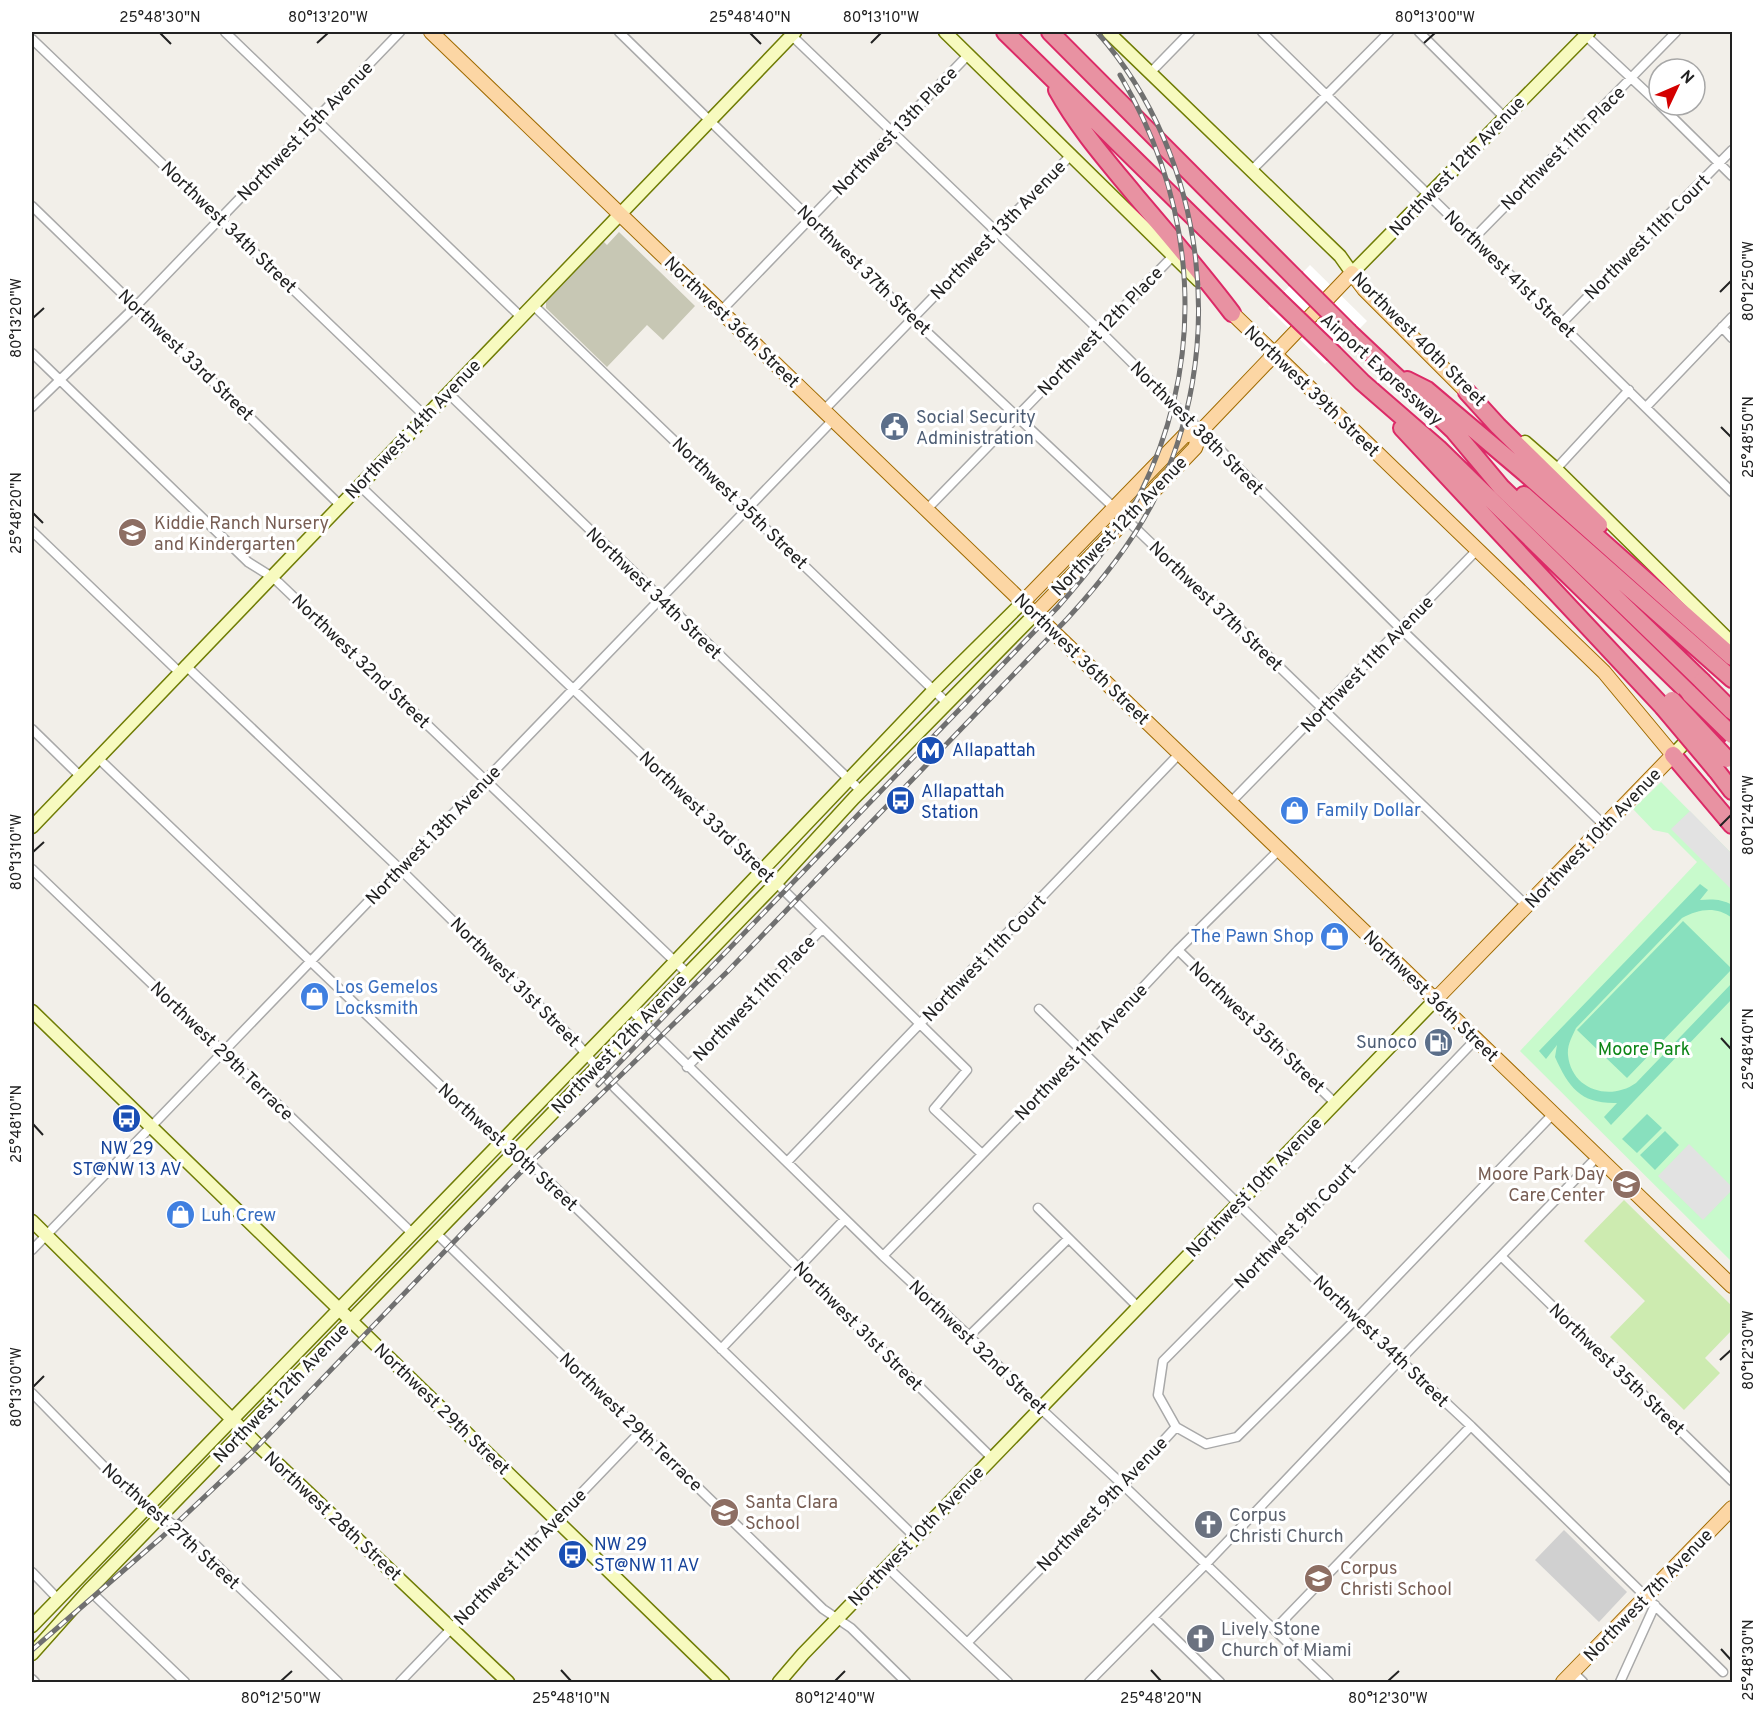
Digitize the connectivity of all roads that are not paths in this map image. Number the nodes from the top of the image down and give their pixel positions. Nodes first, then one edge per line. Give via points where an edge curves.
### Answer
1 (225, 32) edge
2 (400, 32) edge
3 (431, 32) edge
4 (619, 32) edge
5 (945, 32) edge
6 (1005, 32) edge
7 (1050, 32) edge
8 (1108, 32) edge
9 (1190, 32) edge
10 (1262, 32) edge
11 (1389, 32) edge
12 (1419, 32) edge
13 (1676, 32) edge
14 (792, 33) edge
15 (1585, 33) edge
16 (32, 39) edge
17 (969, 54) junction
18 (1150, 73) junction
19 (1048, 74) junction
20 (1632, 78) junction
21 (1647, 92) edge
22 (1328, 94) junction
23 (1504, 117) junction
24 (1673, 117) edge
25 (710, 119) junction
26 (315, 121) junction
27 (893, 132) junction
28 (1732, 150) edge
29 (1072, 154) junction
30 (1720, 164) junction
31 (1252, 170) junction
32 (1732, 176) edge
33 (1429, 194) junction
34 (32, 206) edge
35 (620, 214) junction
36 (811, 218) junction
37 (220, 219) junction
38 (996, 232) junction
39 (1474, 238) junction
40 (1173, 256) junction
41 (1352, 273) junction
42 (532, 305) junction
43 (136, 306) junction
44 (721, 311) junction
45 (1232, 313) junction
46 (521, 317) junction
47 (1732, 317) edge
48 (912, 318) junction
49 (1562, 324) junction
50 (1722, 327) junction
51 (1100, 330) junction
52 (1732, 338) edge
53 (32, 353) edge
54 (1274, 354) junction
55 (1389, 371) junction
56 (58, 380) junction
57 (1362, 382) junction
58 (1629, 390) junction
59 (1467, 392) junction
60 (448, 393) junction
61 (32, 407) edge
62 (1646, 407) junction
63 (829, 414) junction
64 (425, 416) junction
65 (1017, 418) junction
66 (1201, 431) junction
67 (1454, 431) junction
68 (1556, 469) junction
69 (359, 485) junction
70 (1732, 492) edge
71 (340, 505) junction
72 (1113, 508) junction
73 (747, 509) junction
74 (927, 509) junction
75 (1125, 518) junction
76 (32, 531) edge
77 (1477, 550) junction
78 (272, 577) junction
79 (661, 599) junction
80 (1023, 602) junction
81 (1035, 614) junction
82 (1698, 627) junction
83 (1401, 629) junction
84 (1728, 655) edge
85 (182, 669) junction
86 (1732, 679) edge
87 (573, 689) junction
88 (934, 690) junction
89 (1732, 693) edge
90 (947, 703) junction
91 (1323, 709) junction
92 (1732, 711) edge
93 (32, 729) edge
94 (1732, 735) edge
95 (1180, 753) junction
96 (1673, 755) junction
97 (98, 758) junction
98 (1725, 764) edge
99 (80, 776) junction
100 (850, 779) junction
101 (486, 780) junction
102 (861, 791) junction
103 (1732, 791) edge
104 (1231, 802) junction
105 (1604, 825) junction
106 (1732, 825) edge
107 (32, 827) edge
108 (1280, 849) junction
109 (399, 868) junction
110 (32, 869) edge
111 (763, 870) junction
112 (776, 883) junction
113 (1527, 906) junction
114 (822, 928) junction
115 (1178, 950) junction
116 (310, 961) junction
117 (675, 962) junction
118 (687, 973) junction
119 (1435, 1000) junction
120 (630, 1009) junction
121 (1039, 1009) dead end
122 (32, 1011) edge
123 (641, 1020) junction
124 (922, 1023) junction
125 (1476, 1040) junction
126 (223, 1052) junction
127 (1082, 1052) junction
128 (586, 1054) junction
129 (687, 1066) junction
130 (597, 1067) junction
131 (1336, 1104) junction
132 (1553, 1114) junction
133 (151, 1127) junction
134 (502, 1142) junction
135 (514, 1152) junction
136 (982, 1154) junction
137 (1598, 1156) junction
138 (787, 1162) junction
139 (466, 1178) junction
140 (1238, 1203) junction
141 (1038, 1208) dead end
142 (845, 1219) junction
143 (32, 1221) edge
144 (436, 1233) junction
145 (46, 1234) junction
146 (413, 1234) junction
147 (1068, 1239) junction
148 (1279, 1244) junction
149 (32, 1250) edge
150 (883, 1256) junction
151 (1502, 1257) junction
152 (798, 1267) junction
153 (387, 1283) junction
154 (1732, 1286) edge
155 (1138, 1307) junction
156 (340, 1309) junction
157 (1356, 1319) junction
158 (352, 1320) junction
159 (969, 1336) junction
160 (721, 1349) junction
161 (1400, 1360) junction
162 (32, 1393) edge
163 (1040, 1407) junction
164 (233, 1420) junction
165 (1471, 1426) junction
166 (1176, 1427) junction
167 (245, 1431) junction
168 (640, 1432) junction
169 (992, 1458) junction
170 (1732, 1481) edge
171 (1123, 1485) junction
172 (148, 1506) junction
173 (1732, 1508) edge
174 (162, 1516) junction
175 (556, 1520) junction
176 (916, 1538) junction
177 (1206, 1564) junction
178 (887, 1567) junction
179 (32, 1572) edge
180 (89, 1590) junction
181 (58, 1599) junction
182 (1651, 1601) junction
183 (837, 1618) junction
184 (1154, 1618) junction
185 (32, 1626) edge
186 (452, 1628) junction
187 (1275, 1629) junction
188 (968, 1643) junction
189 (32, 1654) edge
190 (1723, 1672) dead end
191 (32, 1679) edge
192 (1573, 1679) edge
193 (35, 1683) edge
194 (185, 1683) edge
195 (338, 1683) edge
196 (400, 1683) edge
197 (508, 1683) edge
198 (723, 1683) edge
199 (778, 1683) edge
200 (906, 1683) edge
201 (1008, 1683) edge
202 (1089, 1683) edge
203 (1220, 1683) edge
204 (1329, 1683) edge
205 (1620, 1683) edge

1 - 26 street
2 - 26 street, Northwest 15th Avenue
3 - 35 main road, Northwest 36th Street
4 - 25 street, Northwest 37th Street
5 - 17 main road, Northwest 39th Street
6 - 19 highway, Airport Expressway
7 - 55 highway, Airport Expressway, bridge
8 - 18 main road, Northwest 40th Street
9 - 18 street
10 - 22 street, Northwest 41st Street
11 - 22 street
12 - 23 street
13 - 20 street, Northwest 11th Place
14 - 25 main road, Northwest 14th Avenue
14 - 27 street, Northwest 38th Street
15 - 20 street
15 - 23 main road, Northwest 12th Avenue
16 - 37 street, Northwest 34th Street
17 - 27 street, Northwest 13th Place
17 - 29 main road, Northwest 39th Street
18 - 31 main road, Northwest 40th Street
19 - 45 highway via 1070,114
19 - 57 highway, Airport Expressway, bridge
20 - 21 street
20 - 39 street, Northwest 11th Place
22 - 31 street
22 - 33 street, Northwest 41st Street
23 - 33 main road, Northwest 12th Avenue
24 - 30 street
25 - 35 main road, Northwest 14th Avenue
25 - 36 street, Northwest 37th Street
26 - 37 street, Northwest 15th Avenue
26 - 46 street
27 - 36 street, Northwest 13th Place
27 - 38 street, Northwest 38th Street
28 - 30 street, Northwest 11th Court
29 - 38 street, Northwest 13th Avenue
29 - 40 main road, Northwest 39th Street
30 - 32 street
30 - 49 street, Northwest 11th Court
31 - 41 main road, Northwest 40th Street via 1340,256
33 - 39 street, Northwest 41st Street
33 - 41 main road, Northwest 12th Avenue
34 - 43 street, Northwest 33rd Street
35 - 42 main road, Northwest 14th Avenue
35 - 44 main road, Northwest 36th Street
36 - 44 street, Northwest 13th Place
36 - 48 street, Northwest 37th Street
37 - 43 street, Northwest 15th Avenue
37 - 64 street, Northwest 34th Street
38 - 48 street, Northwest 13th Avenue
38 - 51 street, Northwest 38th Street
39 - 49 street, Northwest 41st Street
40 - 45 main road, Northwest 39th Street
40 - 51 street, Northwest 12th Place
41 - 54 main road, Northwest 12th Avenue
41 - 59 main road, Northwest 40th Street
42 - 46 main road, Northwest 14th Avenue
42 - 73 street, Northwest 35th Street
43 - 56 street, Northwest 15th Avenue
43 - 71 street, Northwest 33rd Street
44 - 63 main road, Northwest 36th Street
45 - 54 main road, Northwest 39th Street
46 - 60 main road, Northwest 14th Avenue
47 - 50 street
48 - 63 street, Northwest 13th Avenue
48 - 65 street, Northwest 37th Street
49 - 58 street, Northwest 41st Street
50 - 52 street
50 - 62 street
51 - 65 street, Northwest 12th Place
51 - 66 street, Northwest 38th Street
53 - 56 street, Northwest 32nd Street
54 - 66 main road, Northwest 12th Avenue
54 - 77 main road, Northwest 39th Street
55 - 67 highway, Airport Expressway
55 - 82 highway via 1427,390
56 - 61 street, Northwest 15th Avenue
56 - 78 street, Northwest 32nd Street via 248,562
57 - 94 highway, Airport Expressway, bridge via 1438,448
57 - 98 highway, bridge via 1610,651
58 - 62 street, Northwest 41st Street
58 - 68 street
59 - 68 main road, Northwest 40th Street
59 - 82 highway
60 - 64 main road, Northwest 14th Avenue
60 - 79 street, Northwest 34th Street
62 - 70 street, Northwest 41st Street
63 - 73 street, Northwest 13th Avenue
63 - 74 main road, Northwest 36th Street
64 - 69 main road, Northwest 14th Avenue
65 - 72 street, Northwest 37th Street
65 - 74 street, Northwest 12th Place
66 - 72 main road, Northwest 12th Avenue via 1184,436
66 - 75 main road, Northwest 12th Avenue via 1195,448
66 - 83 street, Northwest 38th Street
67 - 84 highway
67 - 92 highway, Airport Expressway, bridge via 1501,487
68 - 84 main road, Northwest 40th Street
69 - 71 main road, Northwest 14th Avenue
69 - 87 street, Northwest 33rd Street
71 - 78 main road, Northwest 14th Avenue
72 - 75 street, Northwest 37th Street
72 - 80 main road, Northwest 12th Avenue
73 - 79 street, Northwest 13th Avenue
73 - 88 street, Northwest 35th Street
74 - 80 main road, Northwest 36th Street
75 - 81 main road, Northwest 12th Avenue
75 - 91 street, Northwest 37th Street
76 - 85 street, Northwest 31st Street
77 - 83 street, Northwest 11th Avenue
77 - 96 main road, Northwest 39th Street via 1604,672
78 - 85 main road, Northwest 14th Avenue
78 - 101 street, Northwest 32nd Street
79 - 87 street, Northwest 13th Avenue
79 - 100 street, Northwest 34th Street
80 - 81 main road, Northwest 36th Street
80 - 88 main road, Northwest 12th Avenue
81 - 90 main road, Northwest 12th Avenue
81 - 95 main road, Northwest 36th Street
82 - 84 highway
83 - 91 street, Northwest 11th Avenue
83 - 105 street, Northwest 38th Street
84 - 86 highway
85 - 97 main road, Northwest 14th Avenue
85 - 109 street, Northwest 31st Street
87 - 101 street, Northwest 13th Avenue
87 - 111 street, Northwest 33rd Street
88 - 90 street, Northwest 35th Street
88 - 100 main road, Northwest 12th Avenue
89 - 96 main road, Northwest 10th Avenue
90 - 102 main road, Northwest 12th Avenue
91 - 104 street, Northwest 11th Avenue
91 - 113 street, Northwest 37th Street
93 - 99 street
95 - 104 main road, Northwest 36th Street
95 - 124 street, Northwest 11th Court
96 - 105 main road, Northwest 10th Avenue
96 - 106 highway
97 - 99 main road, Northwest 14th Avenue
97 - 116 street, Northwest 30th Street
98 - 103 highway
99 - 107 main road, Northwest 14th Avenue
100 - 102 street, Northwest 34th Street
100 - 111 main road, Northwest 12th Avenue
101 - 109 street, Northwest 13th Avenue
101 - 117 street, Northwest 32nd Street
102 - 112 main road, Northwest 12th Avenue
104 - 108 main road, Northwest 36th Street
105 - 113 main road, Northwest 10th Avenue
108 - 115 street, Northwest 11th Avenue
108 - 119 main road, Northwest 36th Street
109 - 116 street, Northwest 13th Avenue
109 - 128 street, Northwest 31st Street
110 - 126 street, Northwest 29th Terrace
111 - 112 street, Northwest 33rd Street
111 - 117 main road, Northwest 12th Avenue
112 - 114 street, Northwest 33rd Street
112 - 118 main road, Northwest 12th Avenue
113 - 119 main road, Northwest 10th Avenue
114 - 124 street, Northwest 33rd Street
114 - 129 street, Northwest 11th Place
115 - 127 street, Northwest 11th Avenue
115 - 131 street, Northwest 35th Street
116 - 126 street, Northwest 13th Avenue
116 - 134 street, Northwest 30th Street
117 - 118 street, Northwest 32nd Street
117 - 120 main road, Northwest 12th Avenue
118 - 123 main road, Northwest 12th Avenue
119 - 125 main road, Northwest 36th Street
119 - 131 main road, Northwest 10th Avenue
120 - 123 street, Northwest 32nd Street
120 - 128 main road, Northwest 12th Avenue
121 - 127 street, Northwest 34th Street
122 - 133 main road, Northwest 29th Street
123 - 129 street, Northwest 32nd Street
123 - 130 main road, Northwest 12th Avenue
124 - 136 street, Northwest 33rd Street via 968,1070 934,1109
124 - 138 street, Northwest 11th Court
125 - 132 main road, Northwest 36th Street
125 - 148 street, Northwest 9th Court
126 - 133 street, Northwest 13th Avenue
126 - 146 street, Northwest 29th Terrace
127 - 136 street, Northwest 11th Avenue
127 - 140 street, Northwest 34th Street
128 - 130 street, Northwest 31st Street
128 - 134 main road, Northwest 12th Avenue
129 - 138 street, Northwest 32nd Street
130 - 135 main road, Northwest 12th Avenue
130 - 152 street, Northwest 31st Street
131 - 140 main road, Northwest 10th Avenue
132 - 137 main road, Northwest 36th Street
132 - 157 street, Northwest 9th Avenue
133 - 145 street, Northwest 13th Avenue
133 - 156 main road, Northwest 29th Street
134 - 135 street, Northwest 30th Street
134 - 139 main road, Northwest 12th Avenue
135 - 144 main road, Northwest 12th Avenue
135 - 160 street, Northwest 30th Street
136 - 150 street, Northwest 11th Avenue
137 - 151 street
137 - 154 main road, Northwest 36th Street
138 - 142 street, Northwest 32nd Street
139 - 144 main road via 456,1198 436,1222
139 - 146 main road, Northwest 12th Avenue
140 - 148 street, Northwest 34th Street
140 - 155 main road, Northwest 10th Avenue
141 - 147 street
142 - 150 street, Northwest 32nd Street
142 - 152 street
143 - 145 main road, Northwest 28th Street
144 - 153 main road, Northwest 12th Avenue
144 - 168 street, Northwest 29th Terrace
145 - 149 street, Northwest 13th Avenue
145 - 164 main road, Northwest 28th Street
146 - 153 main road via 411,1247 393,1267
146 - 156 main road, Northwest 12th Avenue
147 - 155 street
147 - 159 street
148 - 157 street, Northwest 34th Street
148 - 166 street, Northwest 9th Court via 1163,1361 1158,1395
150 - 159 street, Northwest 32nd Street
151 - 161 street
151 - 170 street, Northwest 35th Street
152 - 160 street
152 - 169 street, Northwest 31st Street
153 - 158 main road, Northwest 12th Avenue
155 - 163 main road, Northwest 10th Avenue
156 - 158 main road, Northwest 29th Street
156 - 164 main road, Northwest 12th Avenue
157 - 161 street, Northwest 34th Street
157 - 166 street, Northwest 9th Avenue via 1237,1437 1206,1444
158 - 167 main road, Northwest 12th Avenue
158 - 175 main road, Northwest 29th Street
159 - 163 street, Northwest 32nd Street
160 - 176 street, Northwest 30th Street
161 - 165 street, Northwest 34th Street
161 - 177 street
162 - 172 street, Northwest 27th Street via 134,1497
163 - 169 main road, Northwest 10th Avenue
163 - 171 street, Northwest 32nd Street
164 - 167 main road, Northwest 28th Street
164 - 172 main road, Northwest 12th Avenue
165 - 182 street, Northwest 34th Street
165 - 187 street
166 - 171 street, Northwest 9th Avenue
167 - 174 main road, Northwest 12th Avenue
167 - 186 main road, Northwest 28th Street
168 - 175 street, Northwest 11th Avenue
168 - 183 street, Northwest 29th Terrace via 823,1609
169 - 176 main road, Northwest 10th Avenue
171 - 177 street, Northwest 32nd Street
171 - 188 street, Northwest 9th Avenue
172 - 174 street, Northwest 27th Street
172 - 181 main road, Northwest 12th Avenue
173 - 182 main road, Northwest 7th Avenue
174 - 180 main road, Northwest 12th Avenue
174 - 195 street, Northwest 27th Street
175 - 186 street, Northwest 11th Avenue
175 - 198 main road, Northwest 29th Street
176 - 178 main road, Northwest 10th Avenue
177 - 184 street
177 - 187 street, Northwest 32nd Street
178 - 183 main road, Northwest 10th Avenue
178 - 188 street
179 - 181 street
180 - 189 main road, Northwest 12th Avenue
180 - 194 street
181 - 185 main road, Northwest 12th Avenue
182 - 190 street, Northwest 34th Street
182 - 192 main road, Northwest 7th Avenue
182 - 205 street via 1648,1620
183 - 199 main road, Northwest 10th Avenue
183 - 200 street, Northwest 29th Terrace
184 - 202 street
184 - 203 street
186 - 196 street, Northwest 11th Avenue
186 - 197 main road, Northwest 28th Street
187 - 204 street, Northwest 32nd Street
188 - 201 street
191 - 193 street

